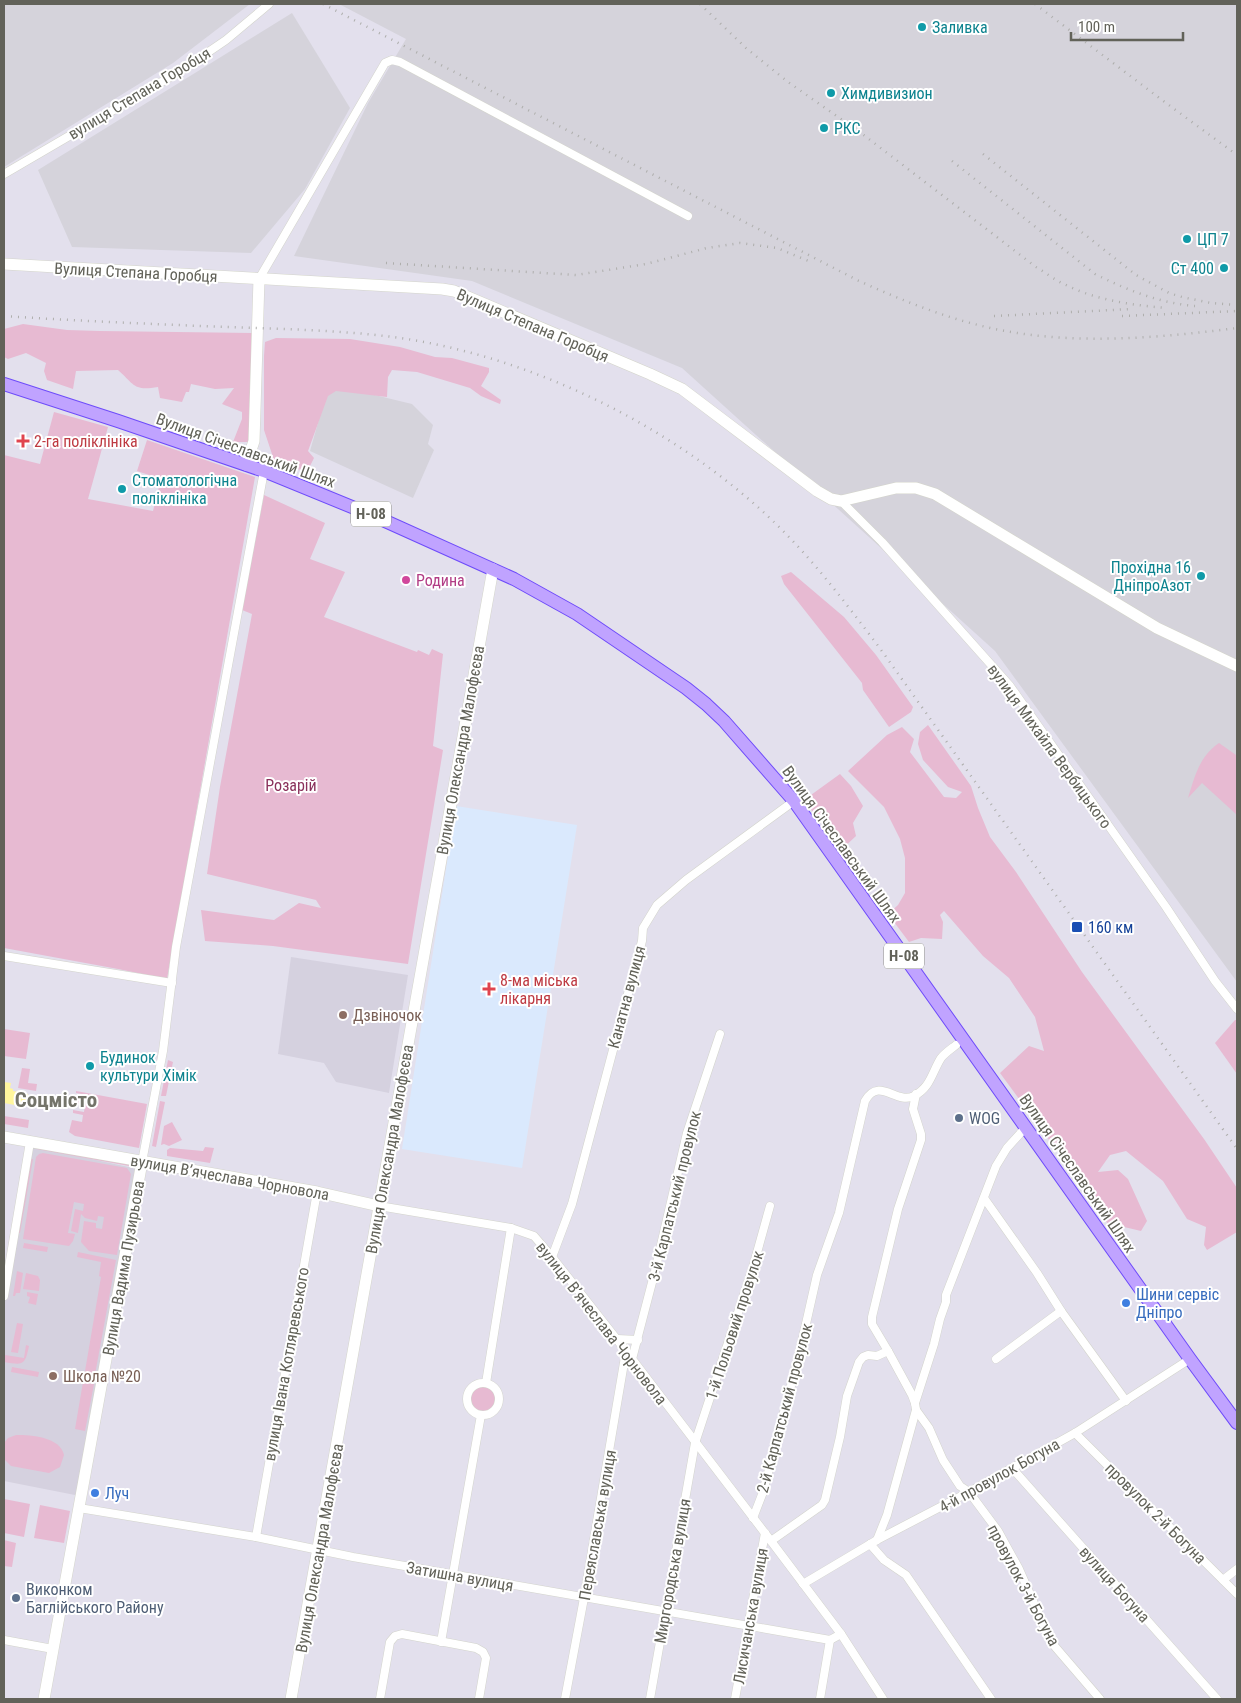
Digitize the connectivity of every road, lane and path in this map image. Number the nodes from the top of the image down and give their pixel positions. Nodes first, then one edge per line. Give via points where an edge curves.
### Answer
1 (269, 4) edge
2 (4, 174) edge
3 (688, 216) dead end
4 (4, 264) edge
5 (259, 278) junction
6 (4, 384) edge
7 (246, 465) junction
8 (264, 472) junction
9 (841, 501) junction
10 (493, 569) junction
11 (1237, 666) edge
12 (794, 801) junction
13 (4, 956) edge
14 (172, 983) junction
15 (1237, 1009) edge
16 (720, 1034) dead end
17 (956, 1045) dead end
18 (916, 1094) junction
19 (1026, 1127) junction
20 (4, 1137) edge
21 (30, 1142) junction
22 (142, 1162) junction
23 (317, 1192) junction
24 (984, 1198) junction
25 (379, 1206) junction
26 (770, 1206) dead end
27 (510, 1228) junction
28 (552, 1257) junction
29 (4, 1296) edge
30 (1061, 1311) junction
31 (617, 1340) junction
32 (638, 1340) junction
33 (626, 1351) junction
34 (888, 1351) junction
35 (632, 1359) junction
36 (996, 1359) dead end
37 (1190, 1360) junction
38 (486, 1383) junction
39 (1126, 1401) junction
40 (916, 1406) junction
41 (481, 1415) junction
42 (1237, 1423) edge
43 (1075, 1433) junction
44 (695, 1443) junction
45 (1012, 1468) junction
46 (969, 1492) junction
47 (79, 1508) junction
48 (753, 1518) junction
49 (765, 1533) junction
50 (256, 1537) junction
51 (772, 1541) junction
52 (874, 1542) junction
53 (319, 1549) junction
54 (1237, 1569) edge
55 (453, 1574) junction
56 (1224, 1580) junction
57 (803, 1584) junction
58 (1237, 1594) edge
59 (584, 1598) junction
60 (665, 1612) junction
61 (748, 1626) junction
62 (841, 1634) junction
63 (4, 1640) edge
64 (830, 1640) junction
65 (442, 1642) junction
66 (54, 1649) junction
67 (44, 1699) edge
68 (291, 1699) edge
69 (380, 1699) edge
70 (479, 1699) edge
71 (566, 1699) edge
72 (650, 1699) edge
73 (736, 1699) edge
74 (820, 1699) edge
75 (883, 1699) edge
76 (991, 1699) edge
77 (1100, 1699) edge
78 (1217, 1699) edge

1 - 2 street, вулиця Степана Горобця via 226,40 182,70
3 - 5 street via 392,60 385,63
4 - 5 street, Вулиця Степана Горобця
5 - 7 street via 254,441
5 - 9 street, Вулиця Степана Горобця via 454,291 682,389 817,491
6 - 7 main road, Вулиця Січеславський Шлях / Н-08
7 - 8 main road, Вулиця Січеславський Шлях / Н-08
8 - 10 main road, Вулиця Січеславський Шлях / Н-08
8 - 14 street
9 - 11 street via 896,488 916,488 935,494 1157,628
9 - 15 street, вулиця Михайла Вербицького via 882,542 1010,686
10 - 12 main road, Вулиця Січеславський Шлях / Н-08 via 577,614 686,688 724,721
10 - 25 street, Вулиця Олександра Малофєєва
12 - 19 main road, Вулиця Січеславський Шлях / Н-08
12 - 28 street, Канатна вулиця via 657,905 643,928 572,1204
13 - 14 street
14 - 22 street via 163,1052
16 - 32 street, 3-й Карпатський провулок via 687,1133
17 - 18 street via 941,1058 924,1090
18 - 34 street, провулок 3-й Богуна via 913,1109 920,1140 898,1209 872,1317 872,1324
18 - 48 street, 2-й Карпатський провулок via 907,1098 882,1090 869,1094 865,1101 839,1213 817,1275 763,1492
19 - 24 street via 996,1166
19 - 37 main road, Вулиця Січеславський Шлях / Н-08
20 - 21 street, вулиця Вʼячеслава Чорновола
21 - 22 street, вулиця Вʼячеслава Чорновола
21 - 29 street
22 - 23 street, вулиця Вʼячеслава Чорновола
22 - 47 street, Вулиця Вадима Пузирьова
23 - 25 street, вулиця Вʼячеслава Чорновола
23 - 50 street, вулиця Івана Котляревського
24 - 30 street
24 - 40 street via 946,1295
25 - 27 street, вулиця Вʼячеслава Чорновола
25 - 53 street, Вулиця Олександра Малофєєва
26 - 44 street, 1-й Польовий провулок
27 - 28 street, вулиця Вʼячеслава Чорновола via 534,1236
27 - 38 street
28 - 31 street, вулиця Вʼячеслава Чорновола
30 - 36 street
30 - 39 street
31 - 32 street
31 - 33 street, вулиця Вʼячеслава Чорновола
32 - 35 street, 3-й Карпатський провулок
33 - 35 street, вулиця Вʼячеслава Чорновола
33 - 59 street, Переяславська вулиця
34 - 40 street, провулок 3-й Богуна
34 - 51 street via 877,1356 868,1355 859,1362 847,1396 822,1505
35 - 44 street, вулиця Вʼячеслава Чорновола
37 - 39 street, 4-й провулок Богуна
37 - 42 main road, Вулиця Січеславський Шлях / Н-08
38 - 41 street via 498,1393 498,1404 492,1412
38 - 41 street via 471,1387 467,1396 468,1407
39 - 43 street, 4-й провулок Богуна
40 - 46 street, провулок 3-й Богуна via 943,1460 960,1486
40 - 52 street via 887,1515
41 - 55 street
43 - 45 street, 4-й провулок Богуна
43 - 56 street, провулок 2-й Богуна
44 - 48 street, вулиця Вʼячеслава Чорновола
44 - 60 street, Миргородська вулиця
45 - 46 street, 4-й провулок Богуна
45 - 78 street, вулиця Богуна
46 - 52 street, 4-й провулок Богуна
46 - 77 street, провулок 3-й Богуна via 998,1531 1019,1569 1051,1642
47 - 50 street, Затишна вулиця
47 - 66 street, Вулиця Вадима Пузирьова
48 - 49 street, вулиця Вʼячеслава Чорновола
49 - 51 street, вулиця Вʼячеслава Чорновола
49 - 61 street, Лисичанська вулиця
50 - 53 street, Затишна вулиця
51 - 57 street, вулиця Вʼячеслава Чорновола
52 - 57 street, 4-й провулок Богуна
52 - 76 street via 884,1560 906,1575
53 - 55 street, Затишна вулиця
53 - 68 street, Вулиця Олександра Малофєєва
54 - 56 street
55 - 59 street, Затишна вулиця
55 - 65 street
56 - 58 street, провулок 2-й Богуна
57 - 62 street, вулиця Вʼячеслава Чорновола
59 - 60 street, Затишна вулиця
59 - 71 street, Переяславська вулиця
60 - 61 street, Затишна вулиця
60 - 72 street, Миргородська вулиця
61 - 64 street, Затишна вулиця
61 - 73 street, Лисичанська вулиця
62 - 64 street
62 - 75 street, вулиця Вʼячеслава Чорновола
63 - 66 street
64 - 74 street
65 - 69 street via 402,1634 395,1636 390,1642
65 - 70 street via 476,1648 485,1655
66 - 67 street, Вулиця Вадима Пузирьова

